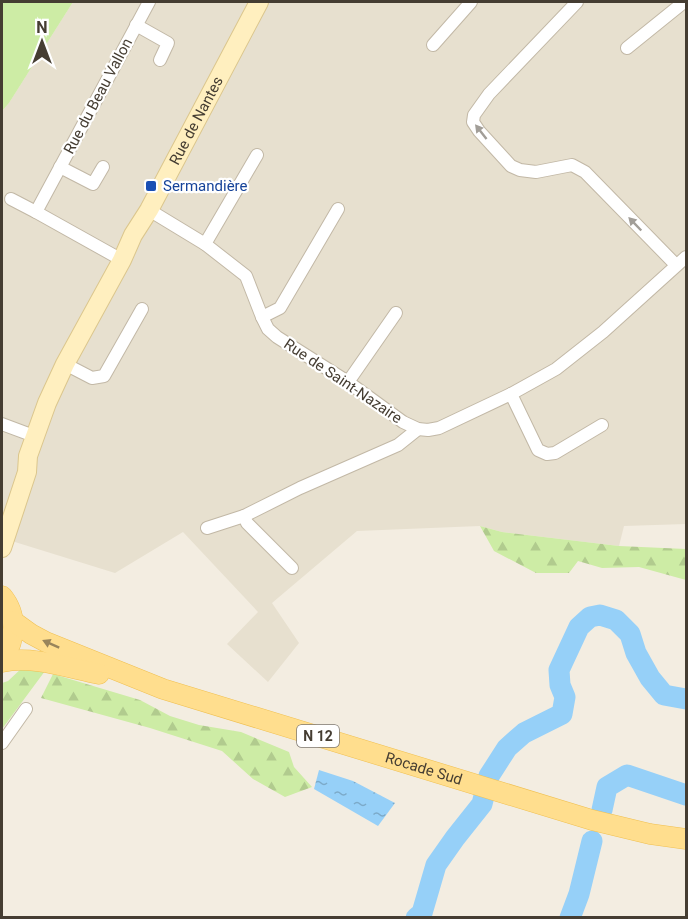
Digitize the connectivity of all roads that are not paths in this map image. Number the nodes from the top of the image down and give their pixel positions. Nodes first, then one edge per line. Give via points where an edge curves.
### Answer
1 (149, 2) edge
2 (259, 2) edge
3 (471, 2) edge
4 (577, 2) edge
5 (684, 2) edge
6 (136, 25) junction
7 (434, 45) dead end
8 (627, 48) dead end
9 (160, 60) dead end
10 (257, 155) dead end
11 (60, 167) junction
12 (103, 167) dead end
13 (11, 199) dead end
14 (338, 209) dead end
15 (149, 210) junction
16 (36, 212) junction
17 (206, 244) junction
18 (687, 256) edge
19 (122, 260) junction
20 (676, 265) junction
21 (142, 309) dead end
22 (396, 313) dead end
23 (262, 317) junction
24 (65, 364) junction
25 (348, 382) junction
26 (511, 394) junction
27 (2, 424) edge
28 (602, 425) dead end
29 (418, 429) junction
30 (34, 436) junction
31 (28, 456) junction
32 (2, 510) edge
33 (244, 516) junction
34 (207, 528) dead end
35 (2, 548) edge
36 (292, 568) dead end
37 (2, 596) edge
38 (13, 621) junction
39 (2, 660) edge
40 (164, 689) junction
41 (26, 709) dead end
42 (2, 743) edge
43 (687, 839) edge

1 - 6 street, Rue du Beau Vallon
2 - 15 main road, Rue de Nantes
3 - 7 street
20 -> 4 street via 585,172 572,165 536,171 511,166 473,122 489,94
5 - 8 street
6 - 9 street, Rue du Beau Vallon via 168,43
6 - 11 street, Rue du Beau Vallon
10 - 17 street
11 - 12 street, Rue du Beau Vallon via 93,184
11 - 16 street, Rue du Beau Vallon
13 - 16 street
14 - 23 street via 280,308
15 - 17 street, Rue de Saint-Nazaire
15 - 19 main road, Rue de Nantes
16 - 19 street
17 - 23 street, Rue de Saint-Nazaire via 246,276
18 - 20 street, Rue de Saint-Nazaire
19 - 24 main road, Rue de Nantes
20 - 26 street, Rue de Saint-Nazaire via 556,369
21 - 24 street via 104,376 92,378
22 - 25 street
23 - 25 street, Rue de Saint-Nazaire via 278,337
24 - 30 main road, Rue de Nantes
25 - 29 street, Rue de Saint-Nazaire
26 - 28 street via 538,450 547,454
26 - 29 street, Rue de Saint-Nazaire via 439,428
27 - 30 street
29 - 33 street via 398,445
30 - 31 main road, Rue de Nantes
31 - 32 main road, Rue de Nantes via 20,465
31 - 35 main road, Rue de Nantes via 27,472
33 - 34 street
33 - 36 street
37 - 38 main road
38 - 39 main road via 12,639
40 -> 38 main road, Rocade Sud / N 12 via 46,642
39 - 40 main road, Rocade Sud / N 12 via 37,661
40 - 43 main road, Rocade Sud / N 12 via 592,820
41 - 42 street

